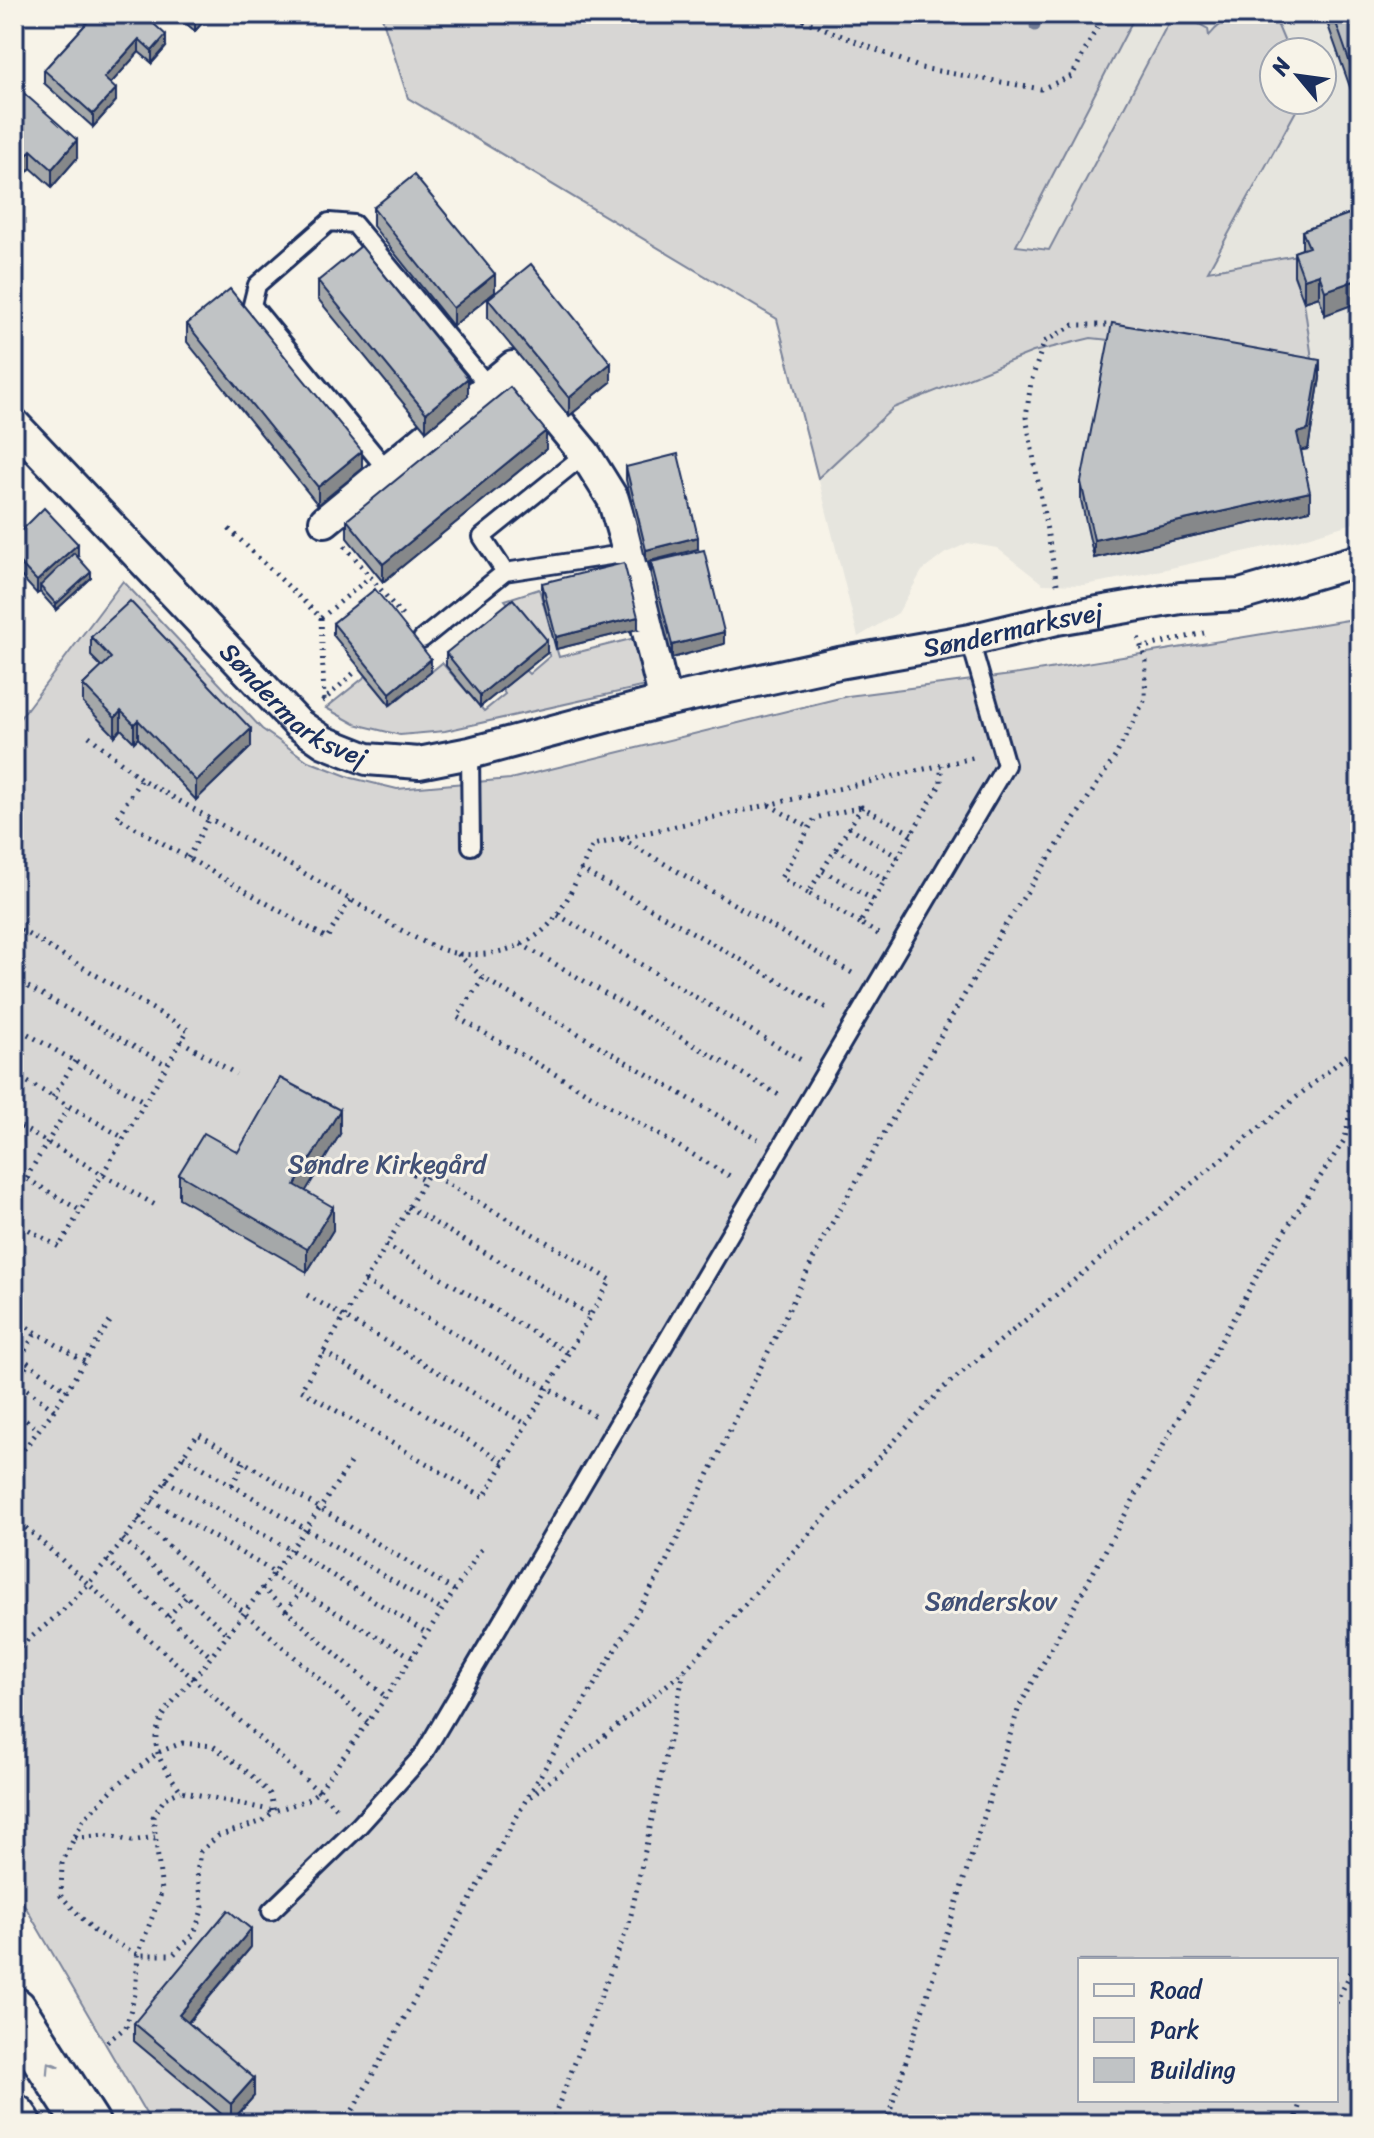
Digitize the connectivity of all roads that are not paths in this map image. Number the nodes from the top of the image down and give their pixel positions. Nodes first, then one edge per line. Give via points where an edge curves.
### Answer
1 (489, 387) junction
2 (14, 424) edge
3 (585, 454) junction
4 (387, 470) junction
5 (325, 521) road end
6 (629, 553) junction
7 (1360, 560) edge
8 (505, 572) junction
9 (422, 639) road end
10 (970, 640) junction
11 (665, 701) junction
12 (470, 753) junction
13 (471, 846) dead end
14 (271, 1911) dead end
15 (14, 2010) edge
16 (14, 2117) edge
17 (19, 2124) edge
18 (87, 2124) edge

1 - 3 street via 513,367
1 - 4 street
1 - 4 lane via 354,224 329,222 257,285 252,305
2 - 12 street, Søndermarksvej via 298,724 324,742 367,759 419,763
3 - 6 street via 613,499
3 - 8 lane via 482,537
4 - 5 street
6 - 8 lane
6 - 11 street
7 - 10 street, Søndermarksvej via 1240,595 1181,598
8 - 9 lane
10 - 11 street, Søndermarksvej
10 - 14 lane via 1006,765 423,1755
11 - 12 street, Søndermarksvej
12 - 13 lane
18 -> 15 main road
16 - 17 main road

